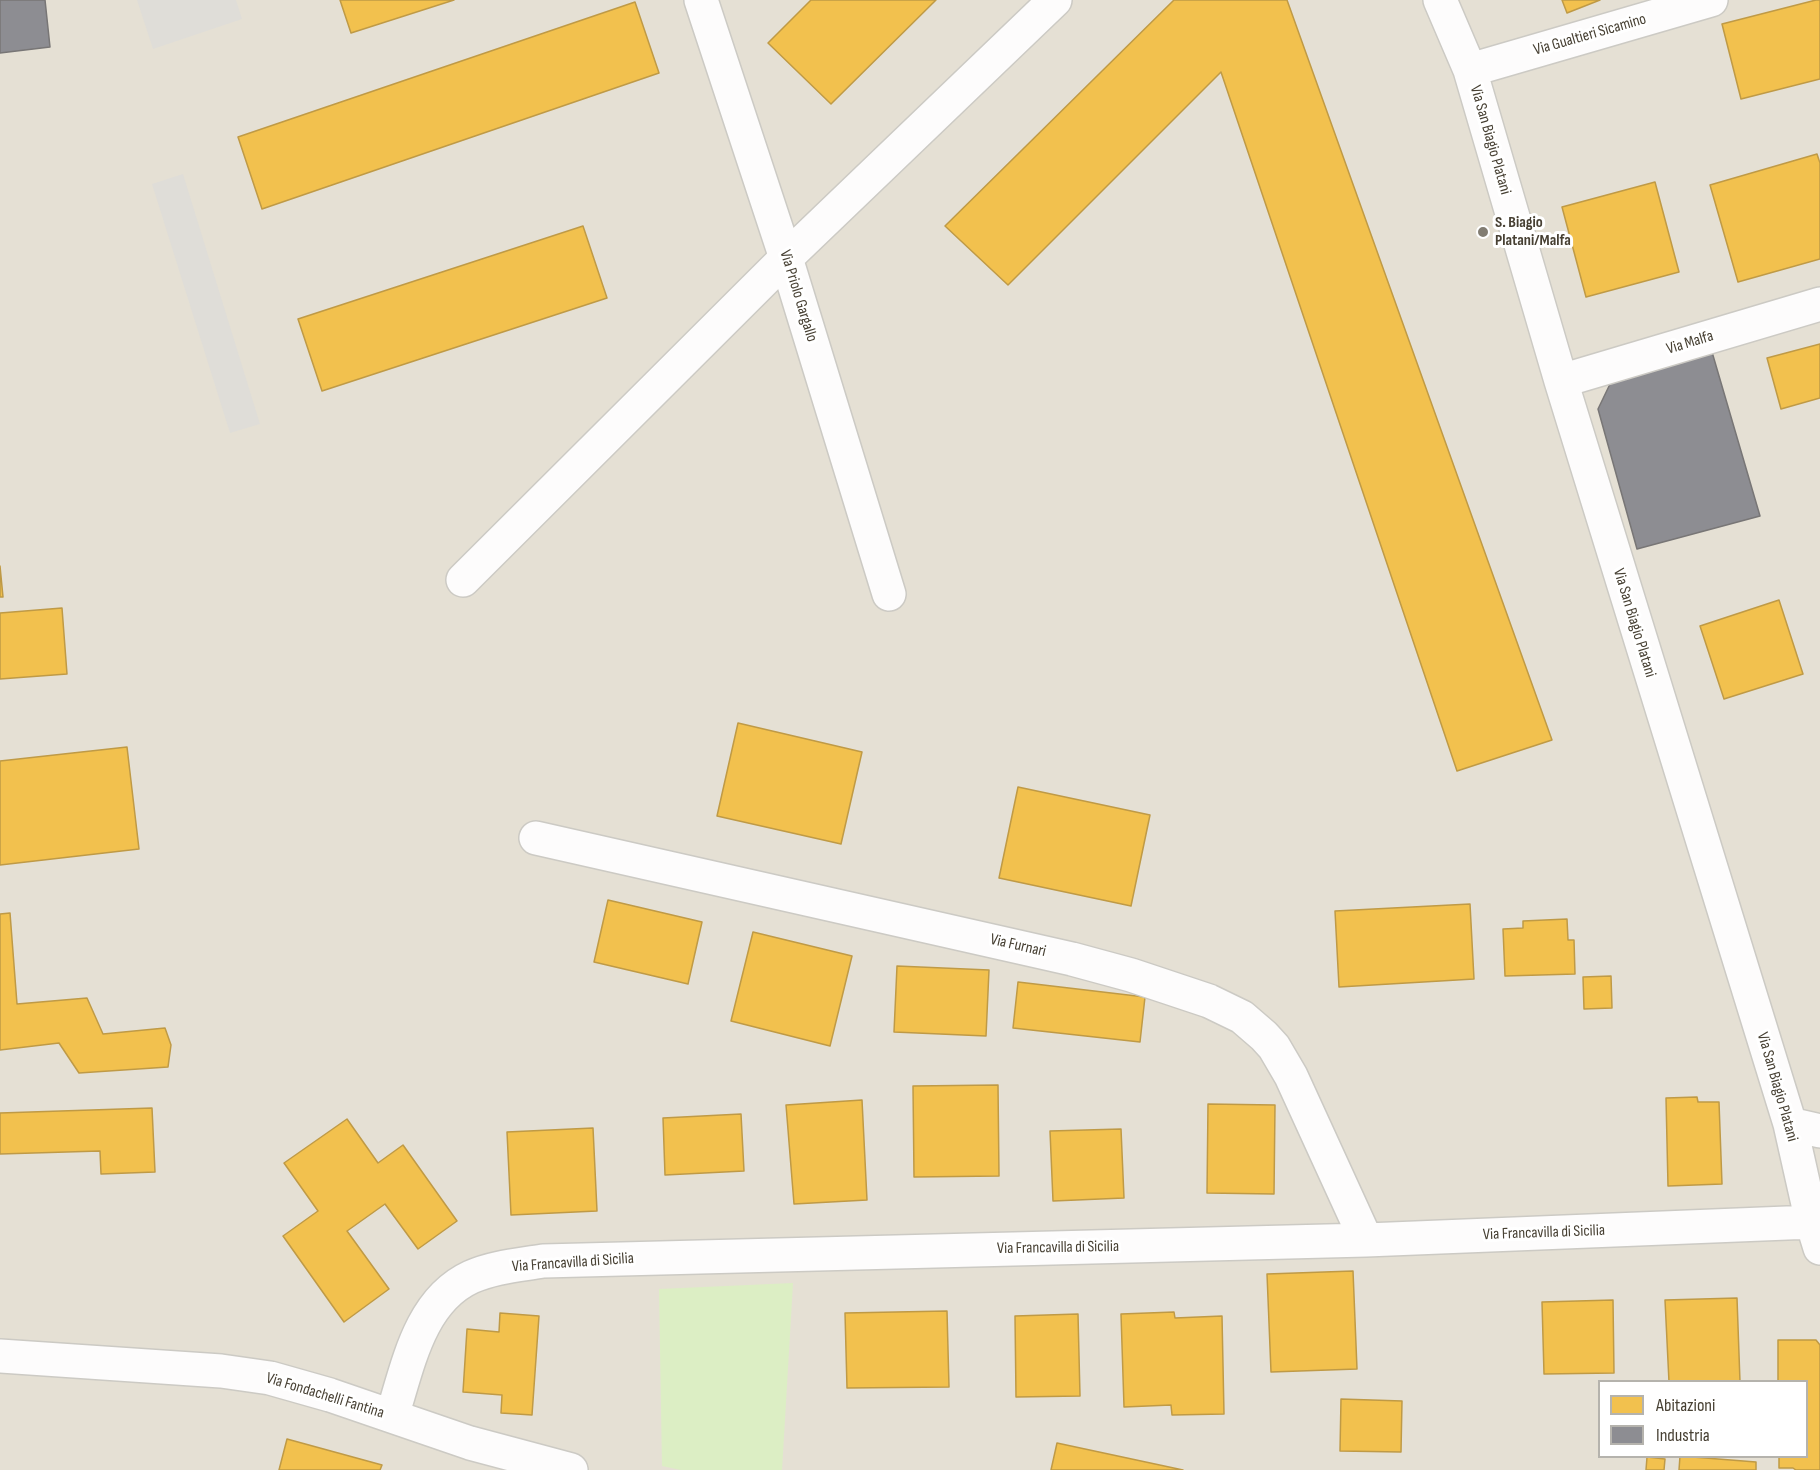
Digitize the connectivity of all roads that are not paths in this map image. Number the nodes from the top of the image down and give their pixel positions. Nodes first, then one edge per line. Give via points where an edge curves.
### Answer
1 (700, 0) edge
2 (1055, 0) edge
3 (1440, 0) edge
4 (1711, 0) edge
5 (1470, 70) junction
6 (786, 258) junction
7 (1820, 304) edge
8 (1561, 381) junction
9 (463, 580) dead end
10 (889, 594) dead end
11 (536, 838) dead end
12 (1805, 1127) edge
13 (1816, 1235) edge
14 (1366, 1240) junction
15 (0, 1356) edge
16 (392, 1416) junction
17 (571, 1470) edge

1 - 6 street, Via Priolo Gargallo
2 - 6 street
3 - 5 street, Via San Biagio Platani
4 - 5 street, Via Gualtieri Sicamino
5 - 8 street, Via San Biagio Platani
6 - 9 street
6 - 10 street, Via Priolo Gargallo
7 - 8 street, Via Malfa
8 - 12 street, Via San Biagio Platani
11 - 14 street, Via Furnari via 1072,958 1226,1008 1259,1030 1284,1063
12 - 13 street, Via San Biagio Platani
13 - 14 street, Via Francavilla di Sicilia
14 - 16 street, Via Francavilla di Sicilia via 543,1261 503,1267 471,1277 444,1295 435,1307 419,1333
15 - 16 street, Via Fondachelli Fantina via 244,1374 306,1388
16 - 17 street, Via Fondachelli Fantina via 489,1449

